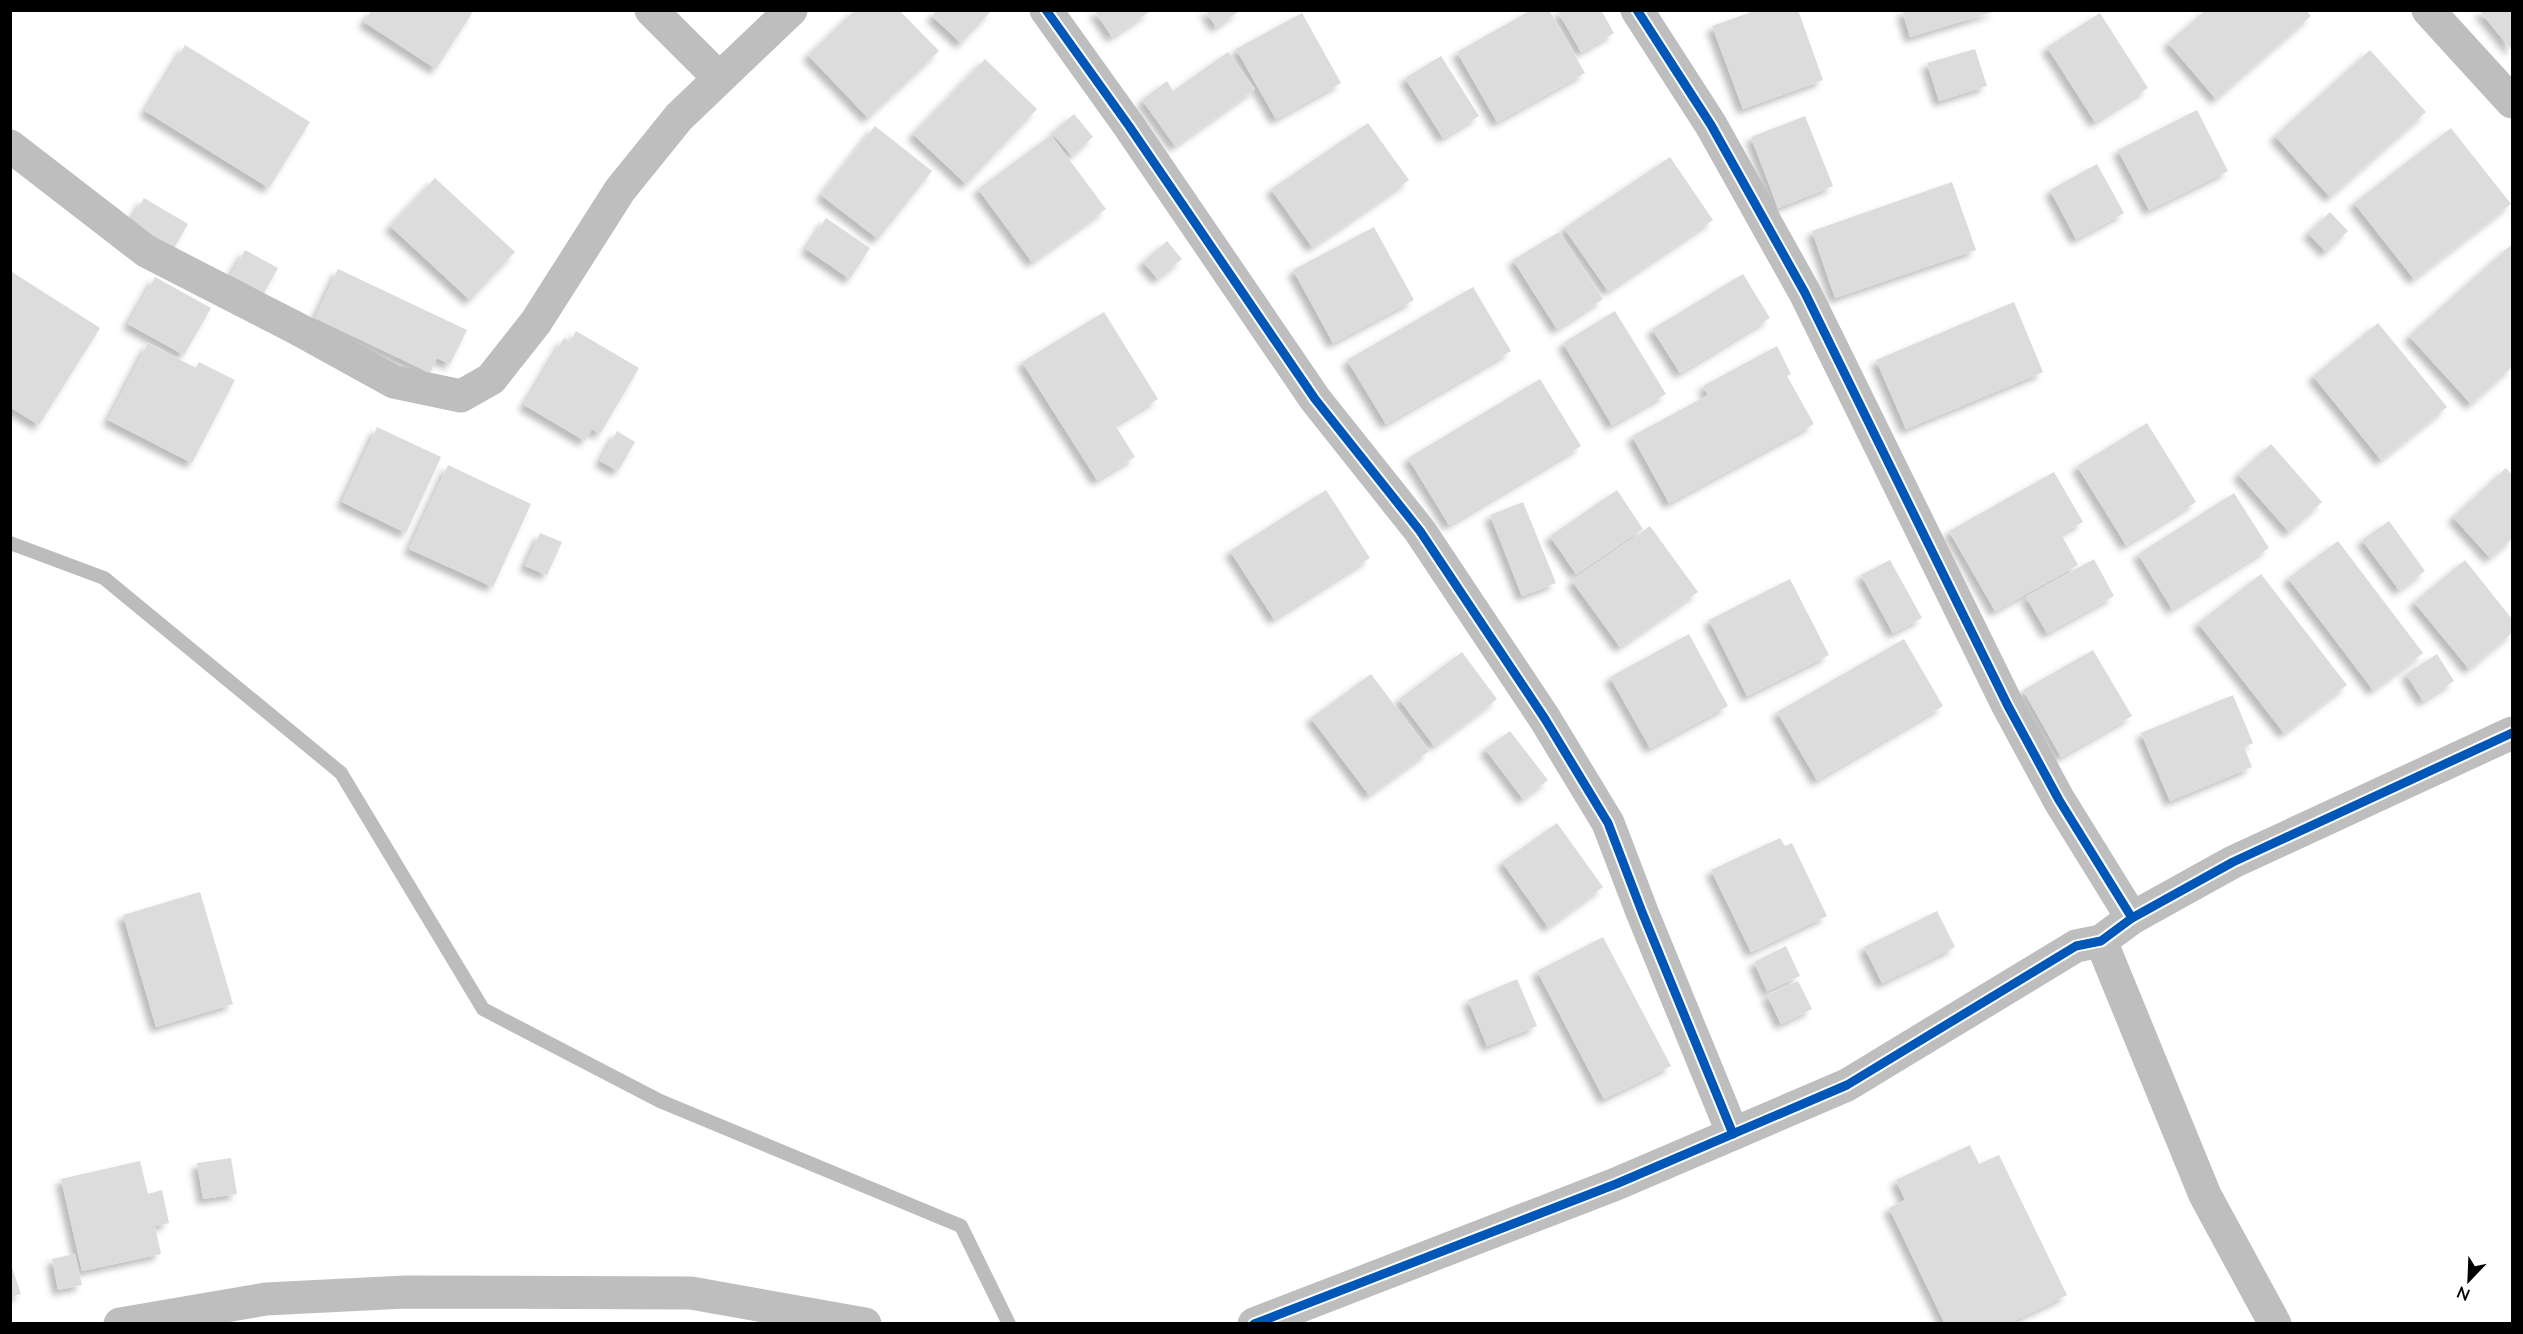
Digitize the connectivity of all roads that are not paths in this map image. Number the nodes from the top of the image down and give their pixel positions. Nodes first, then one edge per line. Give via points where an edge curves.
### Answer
1 (651, 10) edge
2 (791, 10) edge
3 (1046, 10) edge
4 (1637, 10) edge
5 (2428, 10) edge
6 (719, 78) junction
7 (2512, 102) edge
8 (10, 146) edge
9 (2512, 733) edge
10 (2132, 918) junction
11 (2101, 941) junction
12 (1733, 1134) junction
13 (120, 1323) edge
14 (865, 1323) edge
15 (1254, 1323) edge
16 (2275, 1323) edge

1 - 6 street
2 - 6 street
3 - 12 street via 1315,399 1420,531 1608,822
4 - 10 street via 1711,125 1805,293 2008,706 2059,800
5 - 7 street
6 - 8 street via 679,117 620,190 536,322 491,379 461,396 394,382 146,251
9 - 10 street via 2232,862
10 - 11 street
11 - 12 street via 2076,946 1847,1085
11 - 16 street via 2205,1195
12 - 15 street via 1616,1184
13 - 14 street via 266,1299 405,1292 691,1293

